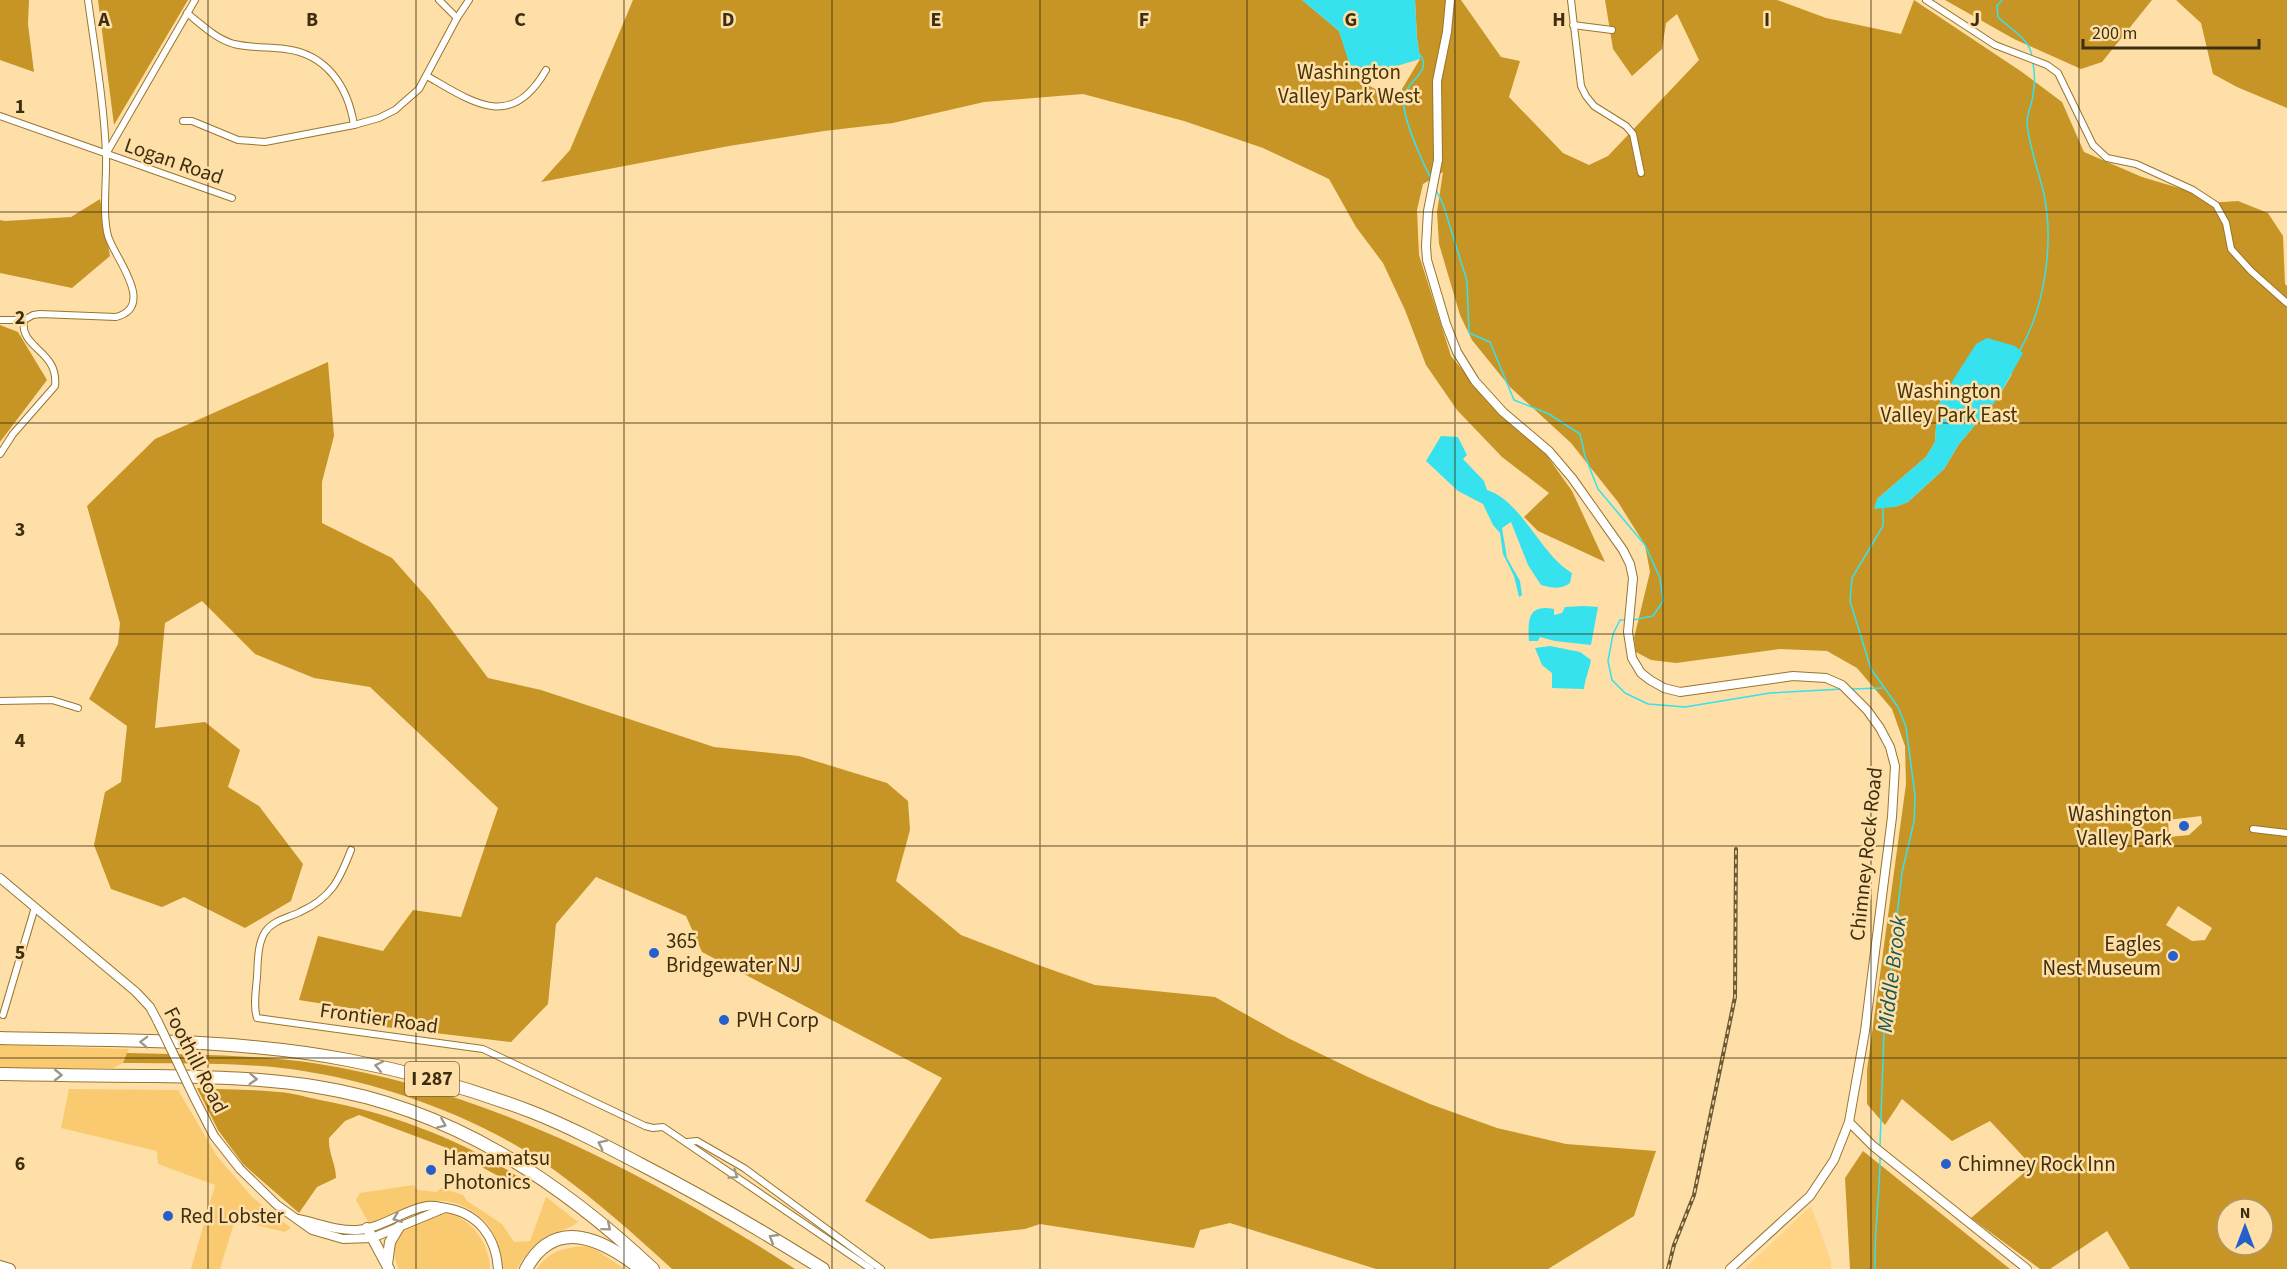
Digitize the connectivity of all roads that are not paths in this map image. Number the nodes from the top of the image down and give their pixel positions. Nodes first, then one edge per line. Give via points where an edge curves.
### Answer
1 (88, 0) edge
2 (195, 0) edge
3 (439, 0) edge
4 (469, 0) edge
5 (1450, 0) edge
6 (1571, 0) edge
7 (1926, 0) edge
8 (187, 13) junction
9 (457, 18) junction
10 (1573, 25) junction
11 (1612, 30) dead end
12 (546, 70) dead end
13 (427, 76) junction
14 (0, 116) edge
15 (183, 121) dead end
16 (354, 125) junction
17 (106, 154) junction
18 (1641, 173) dead end
19 (232, 198) dead end
20 (2287, 303) edge
21 (0, 320) edge
22 (24, 320) junction
23 (0, 454) edge
24 (0, 701) edge
25 (78, 708) dead end
26 (2253, 829) dead end
27 (2287, 833) edge
28 (351, 850) dead end
29 (0, 878) edge
30 (35, 907) junction
31 (3, 1015) dead end
32 (0, 1038) edge
33 (0, 1074) edge
34 (1849, 1122) junction
35 (686, 1142) junction
36 (445, 1208) junction
37 (399, 1227) junction
38 (370, 1233) junction
39 (0, 1266) edge
40 (388, 1267) edge
41 (10, 1269) edge
42 (498, 1269) edge
43 (526, 1269) edge
44 (641, 1269) edge
45 (653, 1269) edge
46 (823, 1269) edge
47 (871, 1269) edge
48 (881, 1269) edge
49 (1730, 1269) edge
50 (2027, 1269) edge

1 - 17 street
2 - 8 street
3 - 9 street
4 - 9 street
5 - 34 street, Chimney Rock Road via 1437,81 1438,160 1426,232 1427,260 1457,352 1488,397 1572,477 1623,550 1633,578 1630,652 1641,673 1671,690 1689,692 1793,676 1826,678 1842,686 1867,710 1893,758 1895,777 1865,1031
6 - 10 street
7 - 20 street via 1995,45 2058,73 2093,145 2107,158 2136,164 2211,201 2223,215 2229,244 2236,256
8 - 16 street via 216,36 234,44 286,49 313,58 342,86
8 - 17 street
9 - 13 street
10 - 11 street
10 - 18 street via 1581,86 1594,106 1633,134
12 - 13 street via 526,96 505,106 470,101
13 - 16 street via 395,110
14 - 17 street, Logan Road
15 - 16 street via 248,142
17 - 19 street, Logan Road
17 - 22 street via 108,236 131,282 130,309 116,317 40,314
21 - 22 street
22 - 23 street via 28,340 54,368 54,386
24 - 25 street via 52,700
26 - 27 street
28 - 35 street, Frontier Road via 335,887 325,897 266,931 259,949 257,1018 483,1049 645,1126 663,1127
29 - 30 street, Foothill Road
30 - 31 street
30 - 38 street, Foothill Road, bridge via 150,1007 214,1136 240,1169 277,1205 312,1230 357,1239
46 -> 32 highway, I 287 via 717,1205 605,1145 534,1113 451,1084 348,1060 262,1047
33 -> 45 highway, I 287 via 267,1080 369,1098 441,1123 516,1162 579,1204
34 - 49 street, Chimney Rock Road via 1834,1160 1810,1196
34 - 50 street
35 -> 47 street, Frontier Road
35 - 48 street, Frontier Road via 697,1141 744,1168
36 - 37 street, Foothill Road
36 -> 38 street, Foothill Road via 426,1206
36 - 42 street, Foothill Road via 467,1214 483,1227 493,1245
37 - 38 street, Foothill Road
37 - 40 highway via 390,1242
38 - 40 highway
39 - 41 highway
43 - 44 highway via 543,1248 576,1237 597,1241

